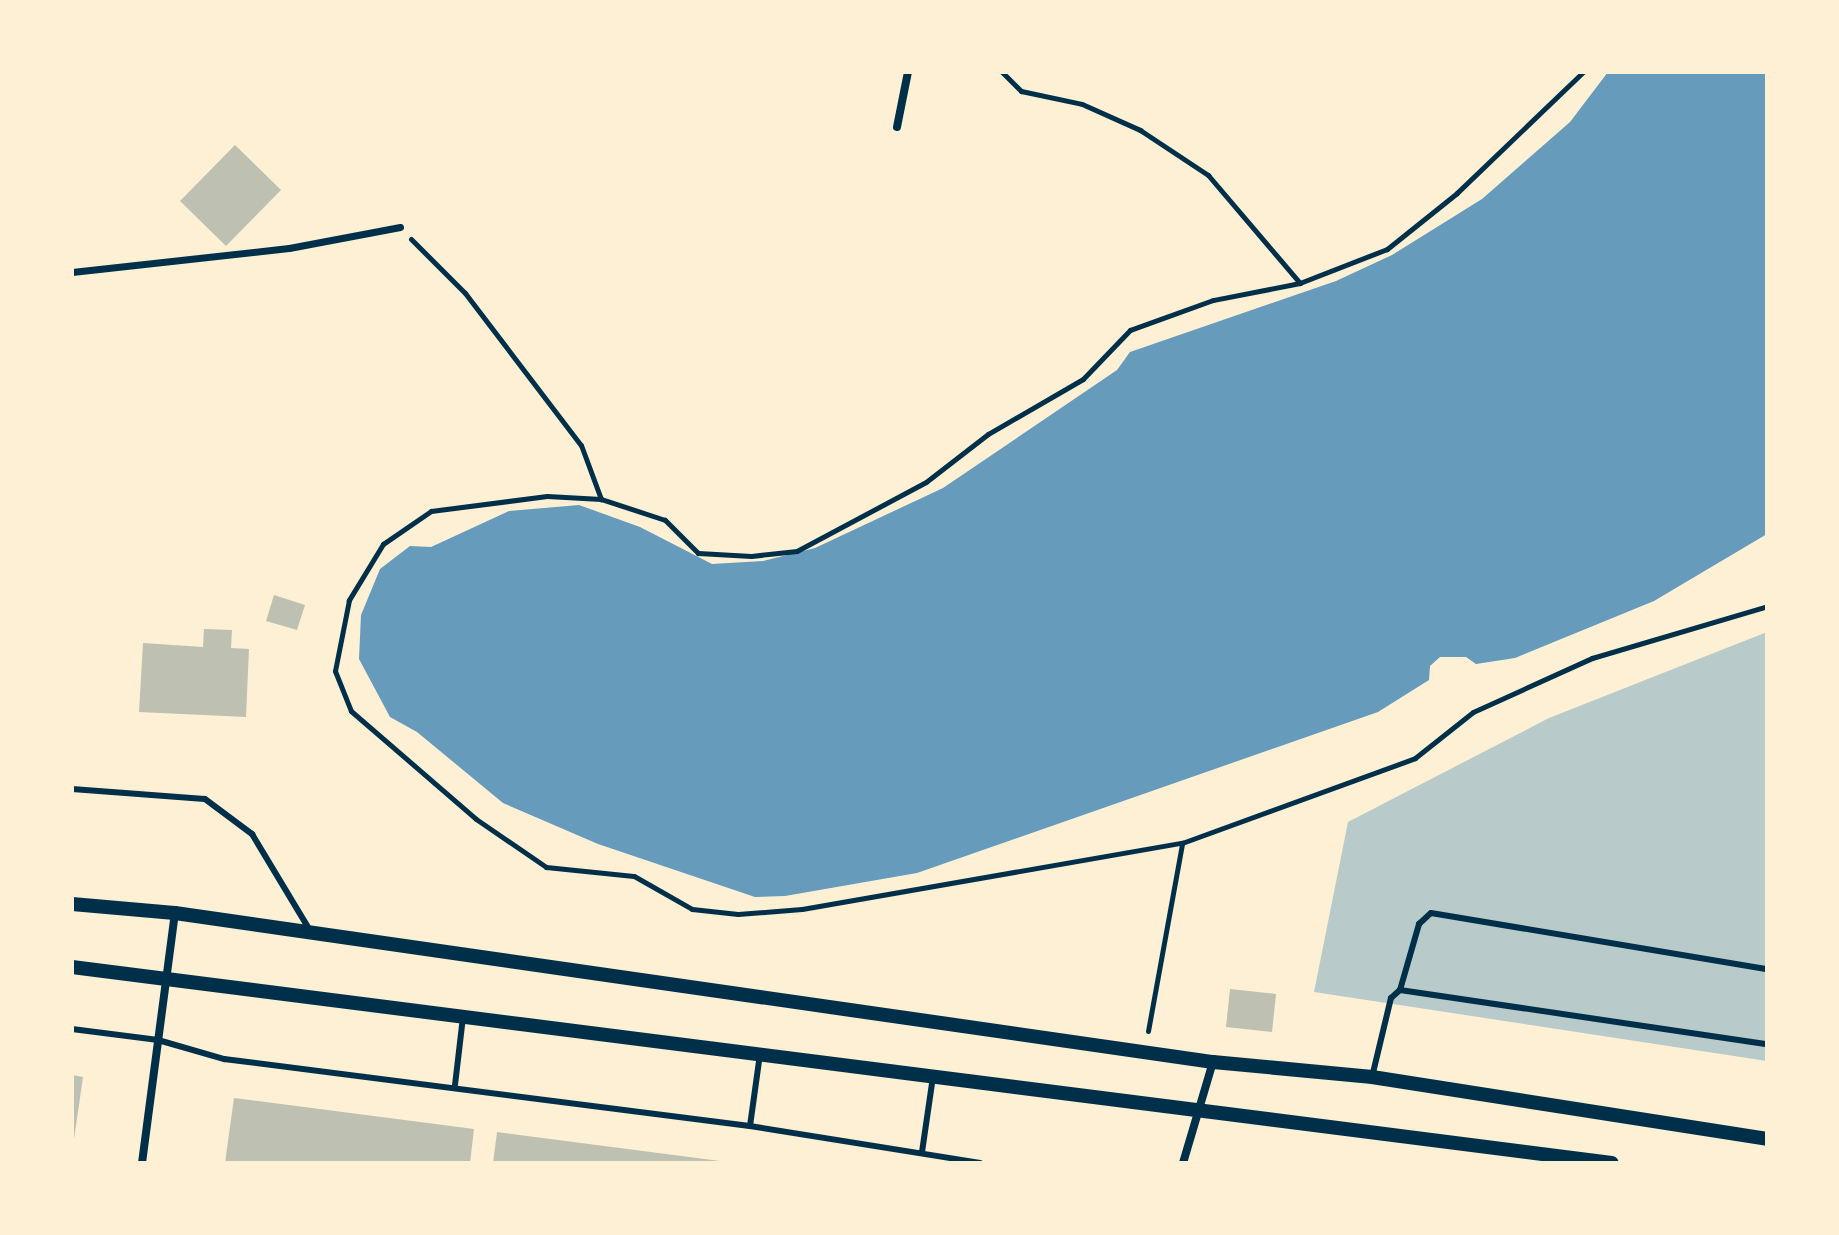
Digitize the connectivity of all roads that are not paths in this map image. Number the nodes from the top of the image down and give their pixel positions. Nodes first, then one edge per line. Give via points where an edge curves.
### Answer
1 (908, 72) edge
2 (897, 127) dead end
3 (400, 227) road end
4 (72, 272) edge
5 (72, 789) edge
6 (72, 904) edge
7 (175, 913) junction
8 (310, 932) junction
9 (72, 967) edge
10 (1767, 969) edge
11 (166, 976) junction
12 (1400, 990) junction
13 (464, 1014) junction
14 (72, 1029) edge
15 (158, 1040) junction
16 (1767, 1044) edge
17 (760, 1051) junction
18 (1213, 1062) junction
19 (934, 1074) junction
20 (1372, 1077) junction
21 (455, 1085) junction
22 (1201, 1108) junction
23 (750, 1126) junction
24 (1767, 1139) edge
25 (922, 1152) junction
26 (142, 1163) edge
27 (980, 1163) edge
28 (1183, 1163) edge
29 (1612, 1163) edge

1 - 2 street
3 - 4 street via 289,248
5 - 8 lane via 205,799 252,834
6 - 7 street
7 - 8 street
7 - 11 street
8 - 18 street
9 - 11 street
10 - 12 lane via 1431,913 1419,924
11 - 13 street
11 - 15 street
12 - 16 lane
12 - 20 lane via 1391,998
13 - 17 street
13 - 21 lane
14 - 15 lane
15 - 21 lane via 224,1059
15 - 26 street
17 - 19 street
17 - 23 lane
18 - 20 street
18 - 22 street
19 - 22 street
19 - 25 lane
20 - 24 street
21 - 23 lane
22 - 28 street
22 - 29 street
23 - 25 lane
25 - 27 lane

